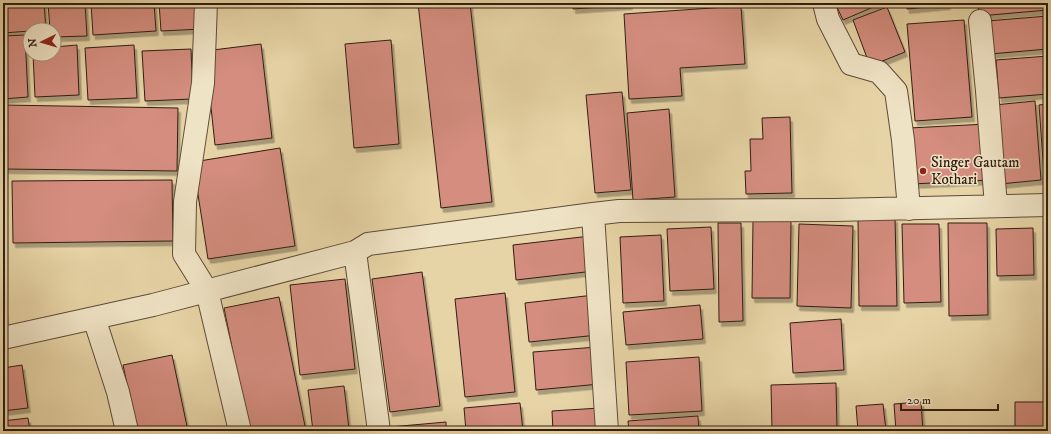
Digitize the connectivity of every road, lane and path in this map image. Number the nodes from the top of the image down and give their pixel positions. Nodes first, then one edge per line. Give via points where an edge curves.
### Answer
1 (206, 3) edge
2 (824, 3) edge
3 (980, 21) dead end
4 (1048, 205) edge
5 (996, 206) junction
6 (909, 209) junction
7 (593, 214) junction
8 (356, 252) junction
9 (206, 291) junction
10 (94, 318) junction
11 (3, 338) edge
12 (127, 431) edge
13 (240, 431) edge
14 (379, 431) edge
15 (607, 431) edge

1 - 9 street via 203,83 185,202 184,254
2 - 6 street via 828,19 850,64 879,72 896,90
3 - 5 street
4 - 5 street
5 - 6 street
6 - 7 street via 619,211
7 - 8 street via 368,244
7 - 15 street
8 - 9 street
8 - 14 street
9 - 10 street
9 - 13 street
10 - 11 street
10 - 12 street via 118,392

